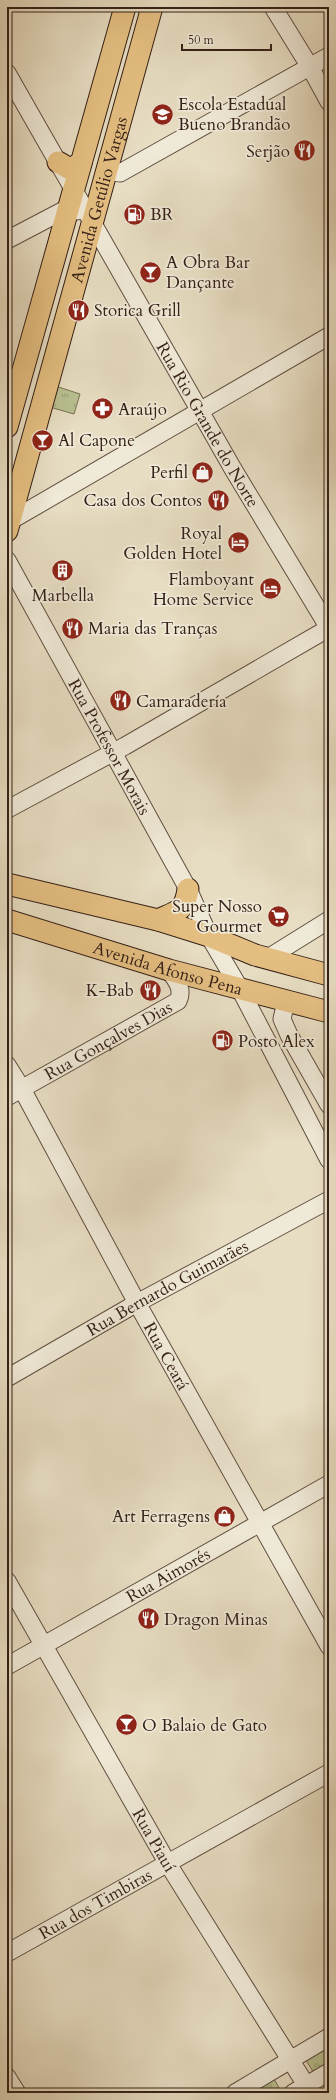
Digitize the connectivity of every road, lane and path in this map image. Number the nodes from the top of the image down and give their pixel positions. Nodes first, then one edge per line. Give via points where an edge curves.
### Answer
1 (125, 7) edge
2 (152, 7) edge
3 (273, 7) edge
4 (329, 56) edge
5 (310, 67) junction
6 (7, 73) edge
7 (329, 102) edge
8 (58, 162) junction
9 (81, 163) junction
10 (108, 166) junction
11 (70, 198) junction
12 (93, 222) junction
13 (7, 240) edge
14 (329, 336) edge
15 (200, 411) junction
16 (7, 426) edge
17 (8, 524) edge
18 (7, 560) edge
19 (329, 628) edge
20 (112, 752) junction
21 (8, 809) dead end
22 (7, 884) edge
23 (188, 889) junction
24 (7, 920) edge
25 (158, 920) junction
26 (329, 920) edge
27 (209, 936) junction
28 (268, 958) junction
29 (169, 970) junction
30 (329, 975) edge
31 (240, 989) junction
32 (291, 1001) junction
33 (329, 1012) edge
34 (289, 1035) junction
35 (268, 1047) junction
36 (7, 1066) edge
37 (22, 1089) junction
38 (7, 1097) edge
39 (329, 1105) edge
40 (329, 1160) edge
41 (329, 1200) edge
42 (137, 1303) junction
43 (7, 1378) edge
44 (329, 1484) edge
45 (260, 1523) junction
46 (7, 1582) edge
47 (43, 1645) junction
48 (329, 1646) edge
49 (7, 1666) edge
50 (329, 1773) edge
51 (168, 1864) junction
52 (7, 1953) edge
53 (329, 2037) edge
54 (290, 2059) junction
55 (329, 2072) edge
56 (7, 2078) edge
57 (304, 2090) edge
58 (17, 2093) edge
59 (235, 2093) edge

1 - 9 main road, Avenida Getúlio Vargas
2 - 10 main road, Avenida Getúlio Vargas
3 - 5 street
4 - 5 street
5 - 7 street
5 - 10 street via 120,173 114,172
6 - 8 street, Rua Rio Grande do Norte
8 - 9 main road via 70,168
8 - 11 street, Rua Rio Grande do Norte
9 - 11 main road, Avenida Getúlio Vargas
10 - 12 main road, Avenida Getúlio Vargas
11 - 12 street, Rua Rio Grande do Norte
11 - 13 street
11 - 16 main road, Avenida Getúlio Vargas
12 - 15 street, Rua Rio Grande do Norte
12 - 17 main road, Avenida Getúlio Vargas
14 - 15 street
15 - 17 street
15 - 19 street, Rua Rio Grande do Norte
18 - 20 street, Rua Professor Morais
19 - 20 street
20 - 21 street
20 - 23 street, Rua Professor Morais
22 - 25 main road
23 - 25 main road via 186,902 178,911
23 - 27 street, Rua Professor Morais
24 - 29 main road, Avenida Afonso Pena
25 - 27 main road
26 - 28 street
27 - 28 main road
27 - 31 street, Rua Professor Morais
28 - 30 main road
29 - 31 main road, Avenida Afonso Pena
29 - 37 street, Rua Gonçalves Dias via 180,986 181,995 172,1006
31 - 32 main road, Avenida Afonso Pena
31 - 35 street, Rua Professor Morais
32 - 33 main road, Avenida Afonso Pena
32 - 34 street via 284,1010 282,1019
34 - 35 street
34 - 39 street
35 - 40 street, Rua Professor Morais
36 - 37 street, Rua Ceará
37 - 38 street, Rua Gonçalves Dias
37 - 42 street, Rua Ceará
41 - 42 street, Rua Bernardo Guimarães
42 - 43 street, Rua Bernardo Guimarães
42 - 45 street, Rua Ceará
44 - 45 street, Rua Aimorés
45 - 47 street, Rua Aimorés
45 - 48 street, Rua Ceará
46 - 47 street, Rua Piauí
47 - 49 street, Rua Aimorés
47 - 51 street, Rua Piauí
50 - 51 street, Rua dos Timbiras
51 - 52 street, Rua dos Timbiras
51 - 54 street, Rua Piauí
53 - 54 street
54 - 57 street, Rua Piauí
54 - 59 street
55 - 57 street
56 - 58 street

